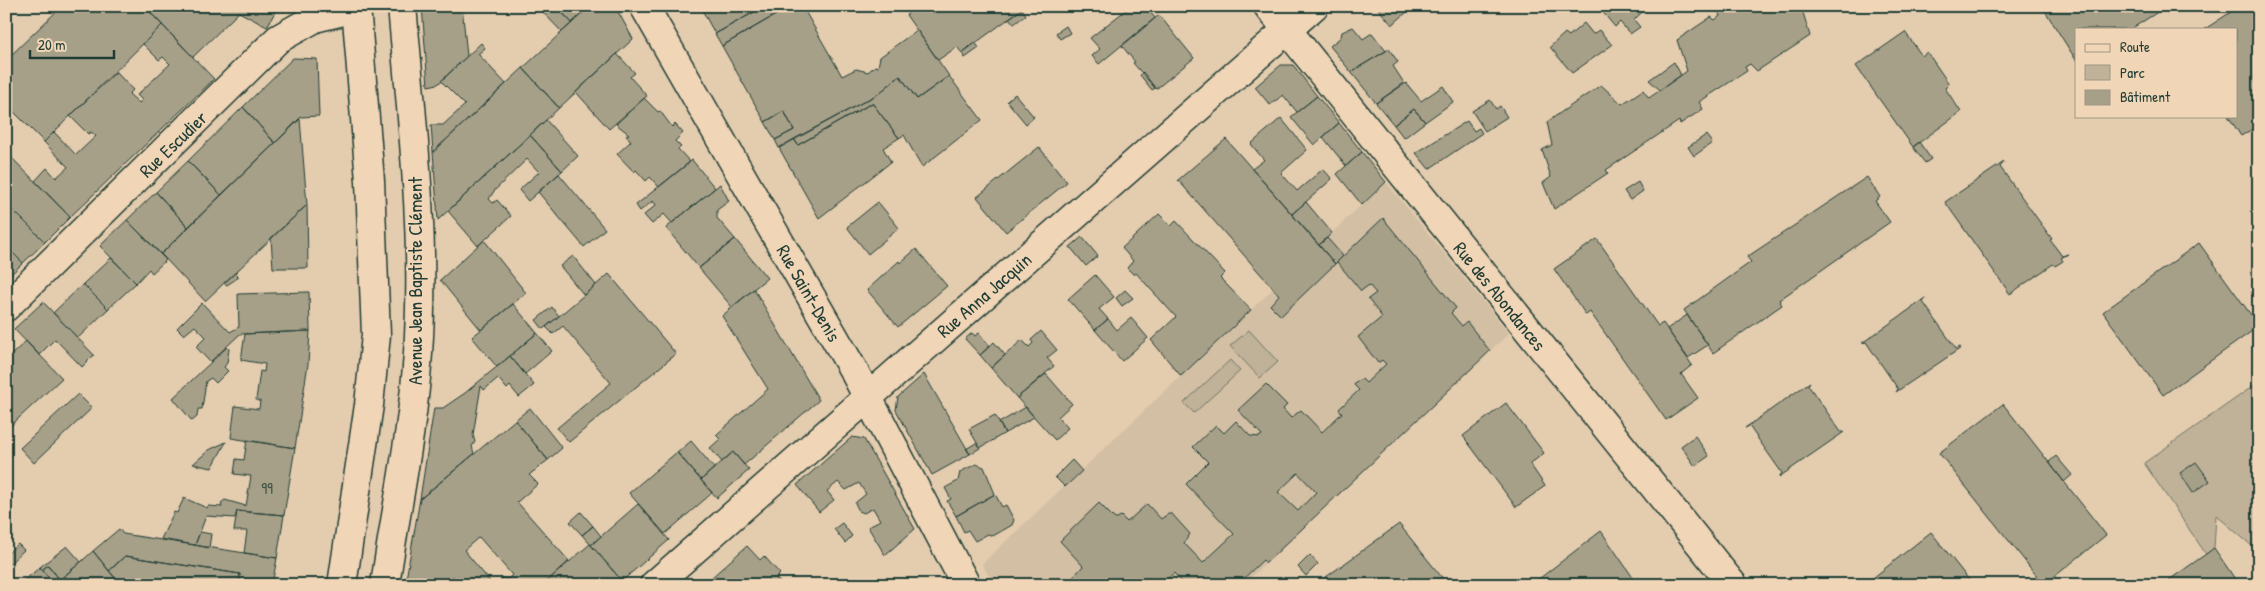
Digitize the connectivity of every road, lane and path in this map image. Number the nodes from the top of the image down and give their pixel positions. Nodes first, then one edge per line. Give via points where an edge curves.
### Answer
1 (402, 6) edge
2 (644, 6) edge
3 (1268, 6) edge
4 (1314, 6) edge
5 (356, 7) edge
6 (1286, 31) junction
7 (6, 306) edge
8 (868, 396) junction
9 (342, 585) edge
10 (385, 585) edge
11 (654, 585) edge
12 (966, 585) edge
13 (1733, 585) edge

1 - 10 street, Avenue Jean Baptiste Clément via 420,210 418,352
2 - 8 street, Rue Saint-Denis
3 - 6 street, Rue des Abondances
4 - 6 street, Rue Anna Jacquin
5 - 7 street, Rue Escudier via 314,18 278,39
5 - 9 street, Avenue Jean Baptiste Clément via 370,181 376,335
6 - 8 street, Rue Anna Jacquin
6 - 13 street, Rue des Abondances
8 - 11 street, Rue Anna Jacquin
8 - 12 street, Rue Saint-Denis

